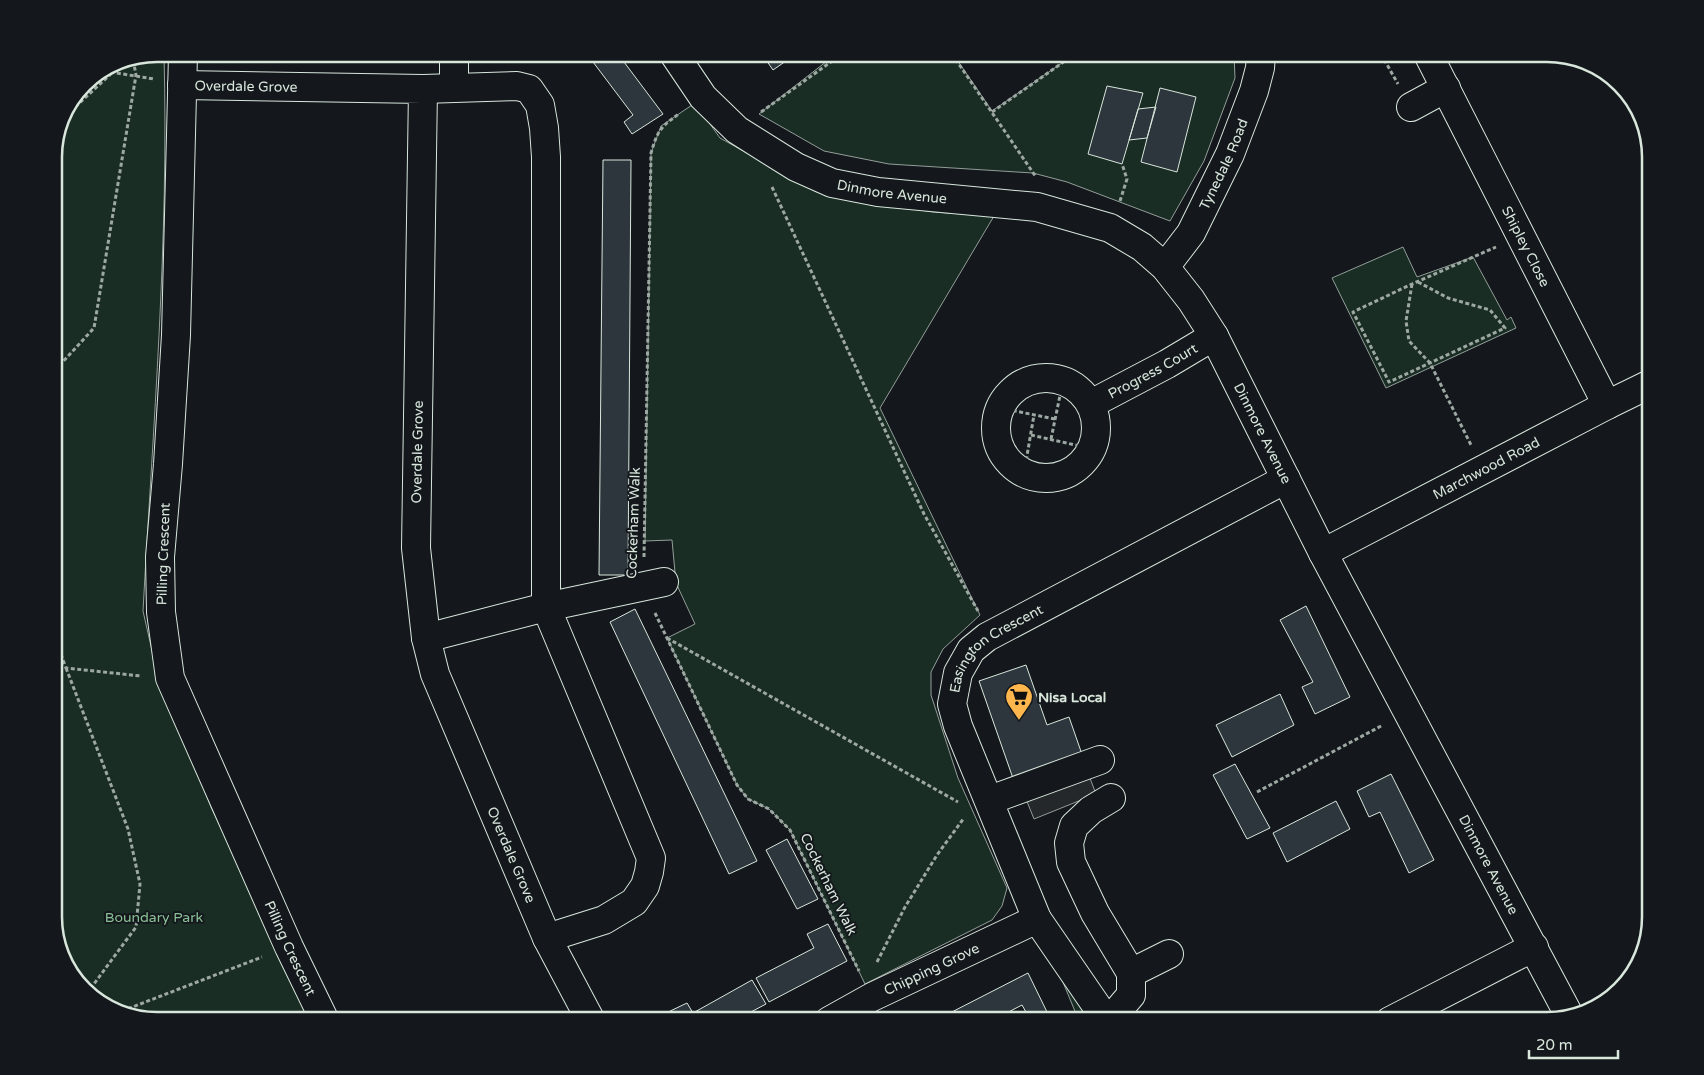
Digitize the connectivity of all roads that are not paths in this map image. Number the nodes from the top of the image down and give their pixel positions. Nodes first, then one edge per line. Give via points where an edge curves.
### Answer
1 (1260, 62) edge
2 (1432, 62) edge
3 (183, 63) edge
4 (454, 63) edge
5 (680, 63) edge
6 (182, 83) junction
7 (454, 88) junction
8 (1446, 88) junction
9 (423, 89) junction
10 (1411, 107) dead end
11 (1165, 267) junction
12 (1214, 336) junction
13 (1641, 388) edge
14 (1091, 404) junction
15 (1607, 405) junction
16 (1286, 479) junction
17 (1323, 553) junction
18 (653, 584) road end
19 (546, 607) junction
20 (426, 638) junction
21 (1100, 760) dead end
22 (1111, 798) dead end
23 (990, 800) junction
24 (1037, 919) junction
25 (547, 938) junction
26 (1534, 947) junction
27 (1169, 954) dead end
28 (1131, 973) junction
29 (1567, 1010) edge
30 (321, 1012) edge
31 (586, 1012) edge
32 (840, 1012) edge
33 (1102, 1012) edge
34 (1116, 1012) edge
35 (1408, 1012) edge

1 - 11 street, Tynedale Road via 1254,91 1230,154 1191,233
2 - 8 street, Shipley Close
3 - 6 street, Pilling Crescent
4 - 7 street
5 - 11 street, Dinmore Avenue via 703,97 737,130 796,167 832,183 878,192 1037,207 1061,213 1110,228 1142,247
6 - 9 street, Overdale Grove
6 - 30 street, Pilling Crescent via 176,335 160,557 161,612 170,678
7 - 9 street
7 - 19 street via 517,86 528,90 540,105 546,157
8 - 10 street
8 - 15 street, Shipley Close
9 - 20 street, Overdale Grove via 416,548
11 - 12 street, Dinmore Avenue
12 - 14 street, Progress Court
12 - 16 street, Dinmore Avenue
13 - 15 street, Marchwood Road
14 - 14 street via 1082,392 1057,378 1042,377 1016,388 1000,408 996,425 1004,456 1024,473 1043,479 1073,471 1093,449 1097,433
15 - 17 street, Marchwood Road
16 - 17 street, Dinmore Avenue
16 - 23 street, Easington Crescent via 991,635 971,650 958,673 952,704 958,726
17 - 26 street, Dinmore Avenue
18 - 19 street
19 - 20 street
19 - 25 street via 651,858 645,886 634,902 604,920
20 - 25 street, Overdale Grove via 435,674
21 - 23 street
22 - 28 street via 1074,826 1069,843 1071,862 1095,913
23 - 24 street, Easington Crescent
24 - 32 street, Chipping Grove via 869,991
24 - 33 street, Easington Crescent
25 - 31 street, Overdale Grove
26 - 29 street, Dinmore Avenue
26 - 35 street
27 - 28 street
28 - 34 street, Easington Crescent via 1131,995

